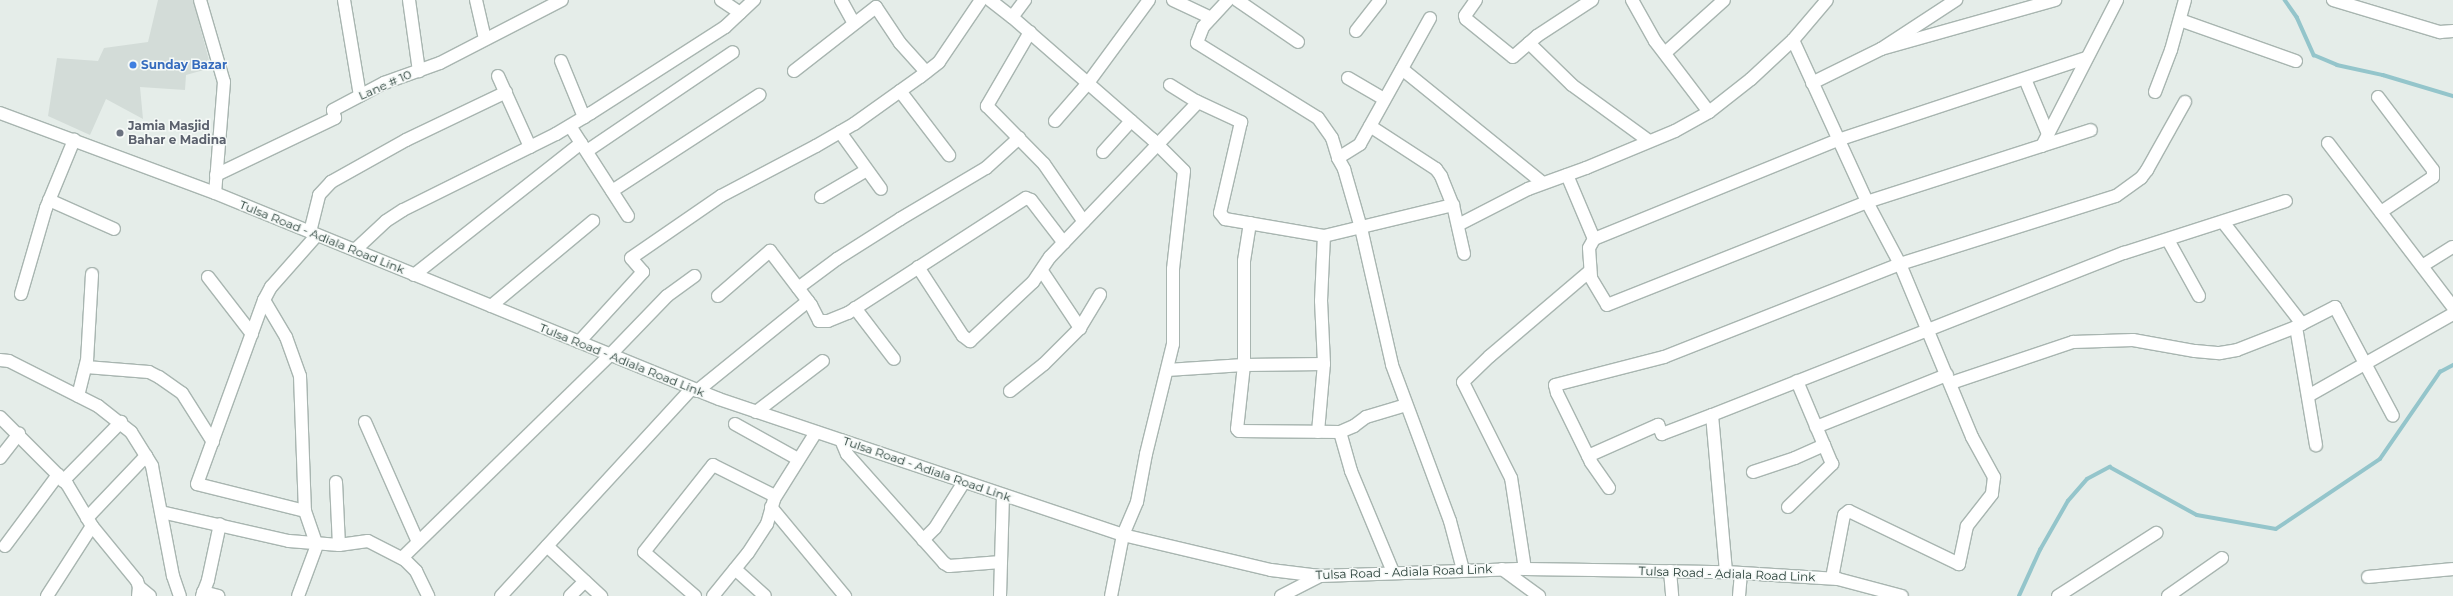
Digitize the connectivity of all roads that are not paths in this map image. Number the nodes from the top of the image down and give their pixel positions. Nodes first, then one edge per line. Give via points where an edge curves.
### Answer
1 (200, 0) edge
2 (344, 0) edge
3 (409, 0) edge
4 (476, 0) edge
5 (562, 0) edge
6 (721, 0) edge
7 (754, 0) edge
8 (841, 0) edge
9 (981, 0) edge
10 (990, 0) edge
11 (1025, 0) edge
12 (1149, 0) edge
13 (1173, 0) edge
14 (1228, 0) edge
15 (1236, 0) edge
16 (1380, 0) edge
17 (1592, 0) edge
18 (1632, 0) edge
19 (1724, 0) edge
20 (1827, 0) edge
21 (1956, 0) edge
22 (2055, 0) edge
23 (2117, 0) edge
24 (2185, 0) edge
25 (2333, 0) edge
26 (1472, 1) edge
27 (740, 13) junction
28 (1012, 17) junction
29 (1211, 18) junction
30 (1430, 18) dead end
31 (2180, 20) junction
32 (854, 24) junction
33 (1356, 31) dead end
34 (2453, 31) edge
35 (1030, 32) junction
36 (485, 39) junction
37 (1792, 40) junction
38 (1298, 42) dead end
39 (1529, 44) junction
40 (1881, 49) junction
41 (733, 52) dead end
42 (1665, 53) junction
43 (2086, 58) junction
44 (561, 61) dead end
45 (2296, 61) dead end
46 (1402, 69) junction
47 (419, 71) junction
48 (794, 71) dead end
49 (926, 72) junction
50 (498, 76) dead end
51 (1348, 78) dead end
52 (2025, 79) junction
53 (1088, 83) junction
54 (1812, 83) junction
55 (1170, 85) dead end
56 (900, 91) junction
57 (506, 92) junction
58 (2155, 92) dead end
59 (759, 95) dead end
60 (360, 96) junction
61 (2378, 97) dead end
62 (1384, 99) junction
63 (1198, 102) junction
64 (2185, 102) dead end
65 (1709, 112) junction
66 (0, 113) edge
67 (584, 117) junction
68 (1055, 121) dead end
69 (1131, 121) junction
70 (570, 126) junction
71 (1370, 126) junction
72 (2091, 130) dead end
73 (840, 132) junction
74 (2048, 134) junction
75 (1020, 138) junction
76 (74, 140) junction
77 (1838, 140) junction
78 (1649, 141) junction
79 (2328, 143) dead end
80 (1158, 144) junction
81 (2042, 146) junction
82 (530, 147) junction
83 (584, 147) junction
84 (1103, 152) dead end
85 (949, 155) dead end
86 (1338, 158) junction
87 (867, 170) junction
88 (216, 174) junction
89 (1567, 174) junction
90 (1543, 183) junction
91 (880, 189) dead end
92 (612, 191) junction
93 (215, 193) junction
94 (821, 197) dead end
95 (49, 200) junction
96 (2286, 201) dead end
97 (1867, 202) junction
98 (1453, 205) junction
99 (2381, 212) junction
100 (628, 216) dead end
101 (593, 221) dead end
102 (1084, 222) junction
103 (2223, 222) junction
104 (1250, 223) junction
105 (1458, 225) junction
106 (1361, 228) junction
107 (114, 229) dead end
108 (313, 233) junction
109 (1324, 236) junction
110 (1594, 239) junction
111 (2168, 240) junction
112 (1064, 243) junction
113 (2453, 247) edge
114 (355, 250) junction
115 (1464, 254) dead end
116 (1900, 264) junction
117 (2422, 266) junction
118 (918, 267) junction
119 (1042, 271) junction
120 (1590, 271) junction
121 (92, 274) dead end
122 (414, 275) junction
123 (695, 276) dead end
124 (208, 277) dead end
125 (798, 288) junction
126 (21, 294) dead end
127 (1100, 295) dead end
128 (718, 296) dead end
129 (2199, 296) dead end
130 (264, 300) junction
131 (808, 301) junction
132 (491, 306) junction
133 (2453, 307) edge
134 (855, 308) junction
135 (2453, 314) edge
136 (2299, 326) junction
137 (1080, 328) junction
138 (1926, 330) junction
139 (252, 334) junction
140 (579, 342) junction
141 (610, 355) junction
142 (894, 359) dead end
143 (0, 360) edge
144 (823, 361) dead end
145 (1324, 364) junction
146 (2365, 364) junction
147 (1244, 365) junction
148 (86, 367) junction
149 (1167, 370) junction
150 (1949, 379) junction
151 (1797, 381) junction
152 (695, 389) junction
153 (1010, 391) dead end
154 (78, 396) junction
155 (2308, 396) junction
156 (1406, 405) junction
157 (756, 412) junction
158 (1712, 416) junction
159 (2393, 416) dead end
160 (0, 417) edge
161 (121, 422) junction
162 (365, 422) dead end
163 (735, 424) dead end
164 (1816, 427) junction
165 (816, 432) junction
166 (1318, 432) junction
167 (1340, 432) junction
168 (19, 434) junction
169 (841, 440) junction
170 (213, 442) junction
171 (2316, 444) dead end
172 (1824, 445) junction
173 (146, 456) junction
174 (1588, 456) junction
175 (0, 458) edge
176 (798, 459) junction
177 (1753, 472) dead end
178 (60, 478) junction
179 (336, 482) dead end
180 (964, 482) junction
181 (1609, 488) dead end
182 (1003, 495) junction
183 (773, 502) junction
184 (1788, 507) dead end
185 (305, 511) junction
186 (161, 512) junction
187 (89, 522) junction
188 (220, 524) junction
189 (2156, 533) dead end
190 (1123, 536) junction
191 (923, 540) junction
192 (418, 542) junction
193 (318, 545) junction
194 (339, 545) junction
195 (5, 546) dead end
196 (547, 546) junction
197 (402, 558) junction
198 (2222, 558) dead end
199 (1001, 562) junction
200 (735, 568) junction
201 (1502, 569) junction
202 (1525, 569) junction
203 (2453, 569) edge
204 (1463, 570) junction
205 (1393, 572) junction
206 (1670, 572) junction
207 (1726, 572) junction
208 (1741, 573) junction
209 (1320, 576) junction
210 (2368, 577) dead end
211 (1832, 578) junction
212 (585, 581) junction
213 (138, 592) edge
214 (202, 594) edge
215 (1888, 594) edge
216 (47, 596) edge
217 (150, 596) edge
218 (180, 596) edge
219 (218, 596) edge
220 (298, 596) edge
221 (428, 596) edge
222 (501, 596) edge
223 (570, 596) edge
224 (601, 596) edge
225 (695, 596) edge
226 (713, 596) edge
227 (765, 596) edge
228 (846, 596) edge
229 (1000, 596) edge
230 (1110, 596) edge
231 (1282, 596) edge
232 (1538, 596) edge
233 (1672, 596) edge
234 (1739, 596) edge
235 (1902, 596) edge
236 (2058, 596) edge
237 (2168, 596) edge

1 - 88 street via 224,82
2 - 60 street
3 - 47 street
4 - 36 street
5 - 36 street, Lane # 10
6 - 27 street
7 - 27 street
8 - 32 street
9 - 49 street via 939,62
10 - 28 street
11 - 28 street
12 - 53 street
13 - 29 street
14 - 29 street
15 - 38 street
16 - 33 street
17 - 39 street
18 - 42 street
19 - 42 street
20 - 37 street
21 - 40 street
22 - 40 street
23 - 43 street
24 - 31 street
25 - 34 street via 2440,32
26 - 39 street via 1465,16 1466,20 1505,53 1513,57
27 - 67 street via 725,27
28 - 35 street
29 - 86 street via 1199,35 1197,43 1318,118 1332,138
30 - 46 street
31 - 45 street
31 - 58 street
32 - 48 street
32 - 49 street via 874,8 879,8 900,44
35 - 53 street
35 - 75 street via 987,106
36 - 47 street, Lane # 10
37 - 54 street
37 - 65 street via 1751,79
39 - 78 street via 1572,84
40 - 54 street
41 - 83 street
42 - 65 street
43 - 52 street
43 - 74 street
44 - 67 street
46 - 62 street
46 - 90 street
47 - 60 street, Lane # 10 via 384,83
49 - 56 street
50 - 57 street
51 - 62 street
52 - 74 street
52 - 77 street
53 - 68 street
53 - 69 street
54 - 77 street
55 - 63 street
56 - 73 street
56 - 85 street
57 - 82 street
57 - 108 street via 406,140 330,182 319,196
59 - 92 street
60 - 88 street, Lane # 10 via 333,110 335,118
61 - 99 street via 2433,170 2433,177
62 - 71 street
63 - 80 street
63 - 104 street via 1241,122 1220,213 1225,218
64 - 116 street via 2147,170 2141,178 2116,196
65 - 78 street via 1675,131
66 - 76 street, Tulsa Road - Adiala Road Link
67 - 70 street
69 - 80 street
69 - 84 street
70 - 82 street
70 - 83 street
71 - 86 street via 1360,144
71 - 98 street via 1436,169
72 - 81 street
73 - 87 street
73 - 140 street via 721,196 631,258 643,272
74 - 81 street
75 - 102 street via 1044,164
75 - 125 street via 986,168 837,259
76 - 93 street, Tulsa Road - Adiala Road Link
76 - 95 street
77 - 97 street
77 - 110 street
78 - 89 street
79 - 99 street
80 - 102 street
80 - 149 street via 1184,172 1173,269 1173,344
81 - 97 street
82 - 114 street via 403,210 386,221
83 - 92 street
83 - 122 street
86 - 106 street via 1344,169
87 - 91 street
87 - 94 street
88 - 93 street
89 - 90 street
89 - 110 street
90 - 105 street
92 - 100 street
93 - 108 street, Tulsa Road - Adiala Road Link
95 - 107 street
95 - 126 street
96 - 103 street
97 - 116 street
97 - 120 street via 1607,305 1591,278
98 - 105 street
98 - 106 street
99 - 117 street
101 - 132 street
102 - 112 street
103 - 111 street
103 - 136 street
104 - 109 street
104 - 147 street via 1244,261
105 - 115 street
106 - 109 street
106 - 156 street via 1392,365
108 - 114 street, Tulsa Road - Adiala Road Link
108 - 130 street via 271,287
109 - 145 street via 1321,301
110 - 120 street via 1589,248
111 - 129 street
111 - 138 street via 2124,253
112 - 118 street via 1026,198
112 - 119 street via 1050,257
113 - 117 street
114 - 122 street, Tulsa Road - Adiala Road Link
116 - 138 street
116 - 174 street via 1664,357 1555,385
117 - 133 street
118 - 119 street via 963,336 970,341
118 - 134 street
119 - 137 street
120 - 202 street via 1463,382 1512,478
121 - 148 street
122 - 132 street, Tulsa Road - Adiala Road Link
123 - 141 street via 667,296
124 - 139 street
125 - 128 street via 770,251
125 - 131 street
127 - 137 street
130 - 139 street
130 - 185 street via 286,337 300,376
131 - 134 street via 819,321 828,321
131 - 152 street
132 - 140 street, Tulsa Road - Adiala Road Link
134 - 142 street
135 - 146 street
136 - 146 street via 2335,307
136 - 150 street via 2248,348 2220,352 2195,351 2133,340 2073,342
136 - 155 street
137 - 153 street via 1044,364
138 - 150 street
138 - 151 street
139 - 170 street
140 - 141 street, Tulsa Road - Adiala Road Link
141 - 152 street, Tulsa Road - Adiala Road Link
141 - 192 street
143 - 154 street via 9,361
144 - 157 street
145 - 147 street
145 - 166 street
146 - 155 street
146 - 159 street
147 - 149 street
147 - 166 street via 1237,429 1239,431
148 - 154 street
148 - 170 street via 149,372 159,377 182,393
149 - 190 street via 1137,502
150 - 164 street
150 - 211 street via 1972,437 1994,477 1992,494 1967,526 1959,564 1849,511 1844,514
151 - 158 street
151 - 164 street
152 - 157 street, Tulsa Road - Adiala Road Link
152 - 196 street
154 - 161 street
155 - 171 street
156 - 167 street via 1366,417
156 - 204 street via 1450,521
157 - 165 street, Tulsa Road - Adiala Road Link
158 - 174 street via 1662,434 1658,425
158 - 207 street
160 - 168 street
161 - 173 street via 131,432
161 - 178 street
162 - 192 street
163 - 176 street
164 - 172 street
165 - 169 street, Tulsa Road - Adiala Road Link
165 - 176 street
166 - 167 street
167 - 205 street via 1351,471
168 - 175 street
168 - 178 street
169 - 180 street, Tulsa Road - Adiala Road Link
169 - 191 street via 847,454
170 - 185 street via 197,484
172 - 177 street
172 - 184 street via 1831,466
173 - 186 street via 152,466
173 - 187 street
174 - 181 street
176 - 183 street
178 - 187 street
178 - 195 street
179 - 194 street
180 - 182 street, Tulsa Road - Adiala Road Link
180 - 191 street via 935,528
182 - 190 street, Tulsa Road - Adiala Road Link
182 - 199 street
183 - 200 street via 767,524
183 - 225 street via 713,465 644,552
183 - 228 street
185 - 193 street
186 - 188 street
186 - 218 street via 173,576
187 - 213 street via 137,581
187 - 216 street
188 - 193 street via 289,541
188 - 214 street via 208,580
189 - 236 street
190 - 209 street, Tulsa Road - Adiala Road Link via 1271,570
190 - 230 street
191 - 199 street via 949,566
192 - 197 street
193 - 194 street
193 - 220 street
194 - 197 street via 368,541
196 - 212 street
196 - 222 street
197 - 221 street via 416,571
198 - 237 street
199 - 229 street
200 - 226 street
200 - 227 street
201 - 202 street, Tulsa Road - Adiala Road Link
201 - 204 street, Tulsa Road - Adiala Road Link
201 - 232 street
202 - 206 street, Tulsa Road - Adiala Road Link
203 - 210 street
204 - 205 street, Tulsa Road - Adiala Road Link
205 - 209 street, Tulsa Road - Adiala Road Link
206 - 207 street, Tulsa Road - Adiala Road Link
206 - 233 street
207 - 208 street, Tulsa Road - Adiala Road Link
208 - 211 street, Tulsa Road - Adiala Road Link
208 - 234 street
209 - 231 street
211 - 215 street, Tulsa Road - Adiala Road Link
212 - 223 street
212 - 224 street
213 - 217 street
214 - 219 street
215 - 235 street, Tulsa Road - Adiala Road Link

